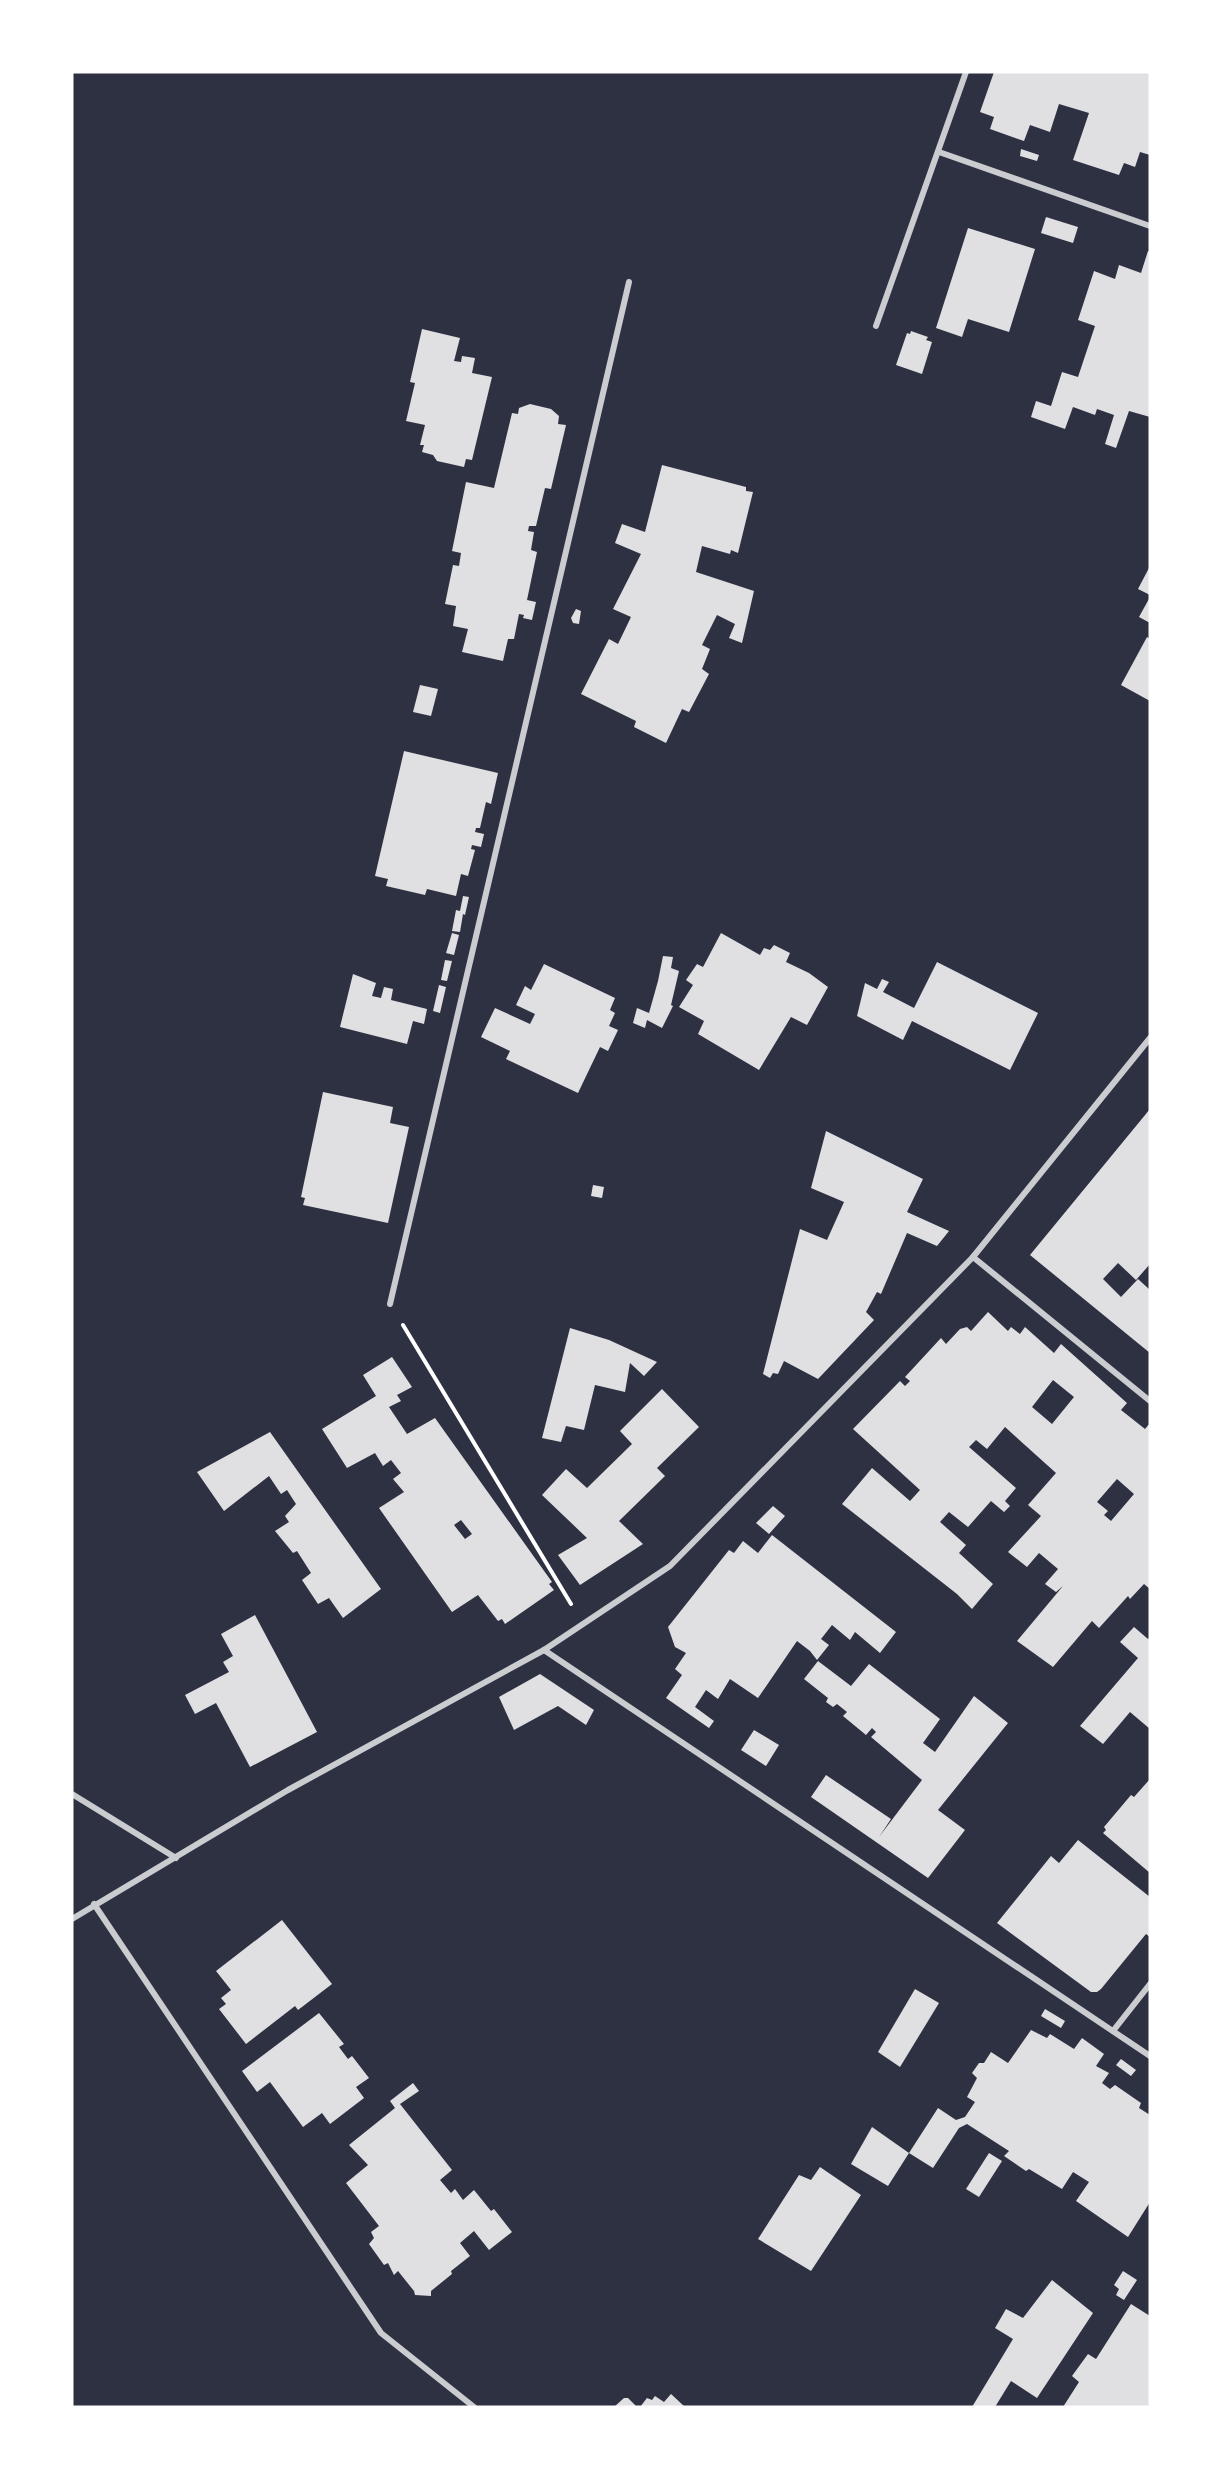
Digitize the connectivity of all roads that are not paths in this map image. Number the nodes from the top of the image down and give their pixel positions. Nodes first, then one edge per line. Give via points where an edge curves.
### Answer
1 (966, 72) edge
2 (939, 152) junction
3 (1150, 226) edge
4 (629, 282) dead end
5 (876, 326) dead end
6 (1150, 1038) edge
7 (973, 1257) junction
8 (390, 1304) road end
9 (1150, 1401) edge
10 (544, 1650) junction
11 (72, 1794) edge
12 (176, 1858) junction
13 (94, 1904) junction
14 (72, 1919) edge
15 (1150, 1984) edge
16 (1113, 2031) junction
17 (1150, 2056) edge
18 (474, 2407) edge

1 - 2 street
2 - 3 street
2 - 5 street
4 - 8 street
6 - 7 street
7 - 9 street
7 - 10 street via 669,1566
10 - 12 street via 288,1790
10 - 16 street
11 - 12 street
12 - 13 street
13 - 14 street
13 - 18 street via 381,2333
15 - 16 street
16 - 17 street

